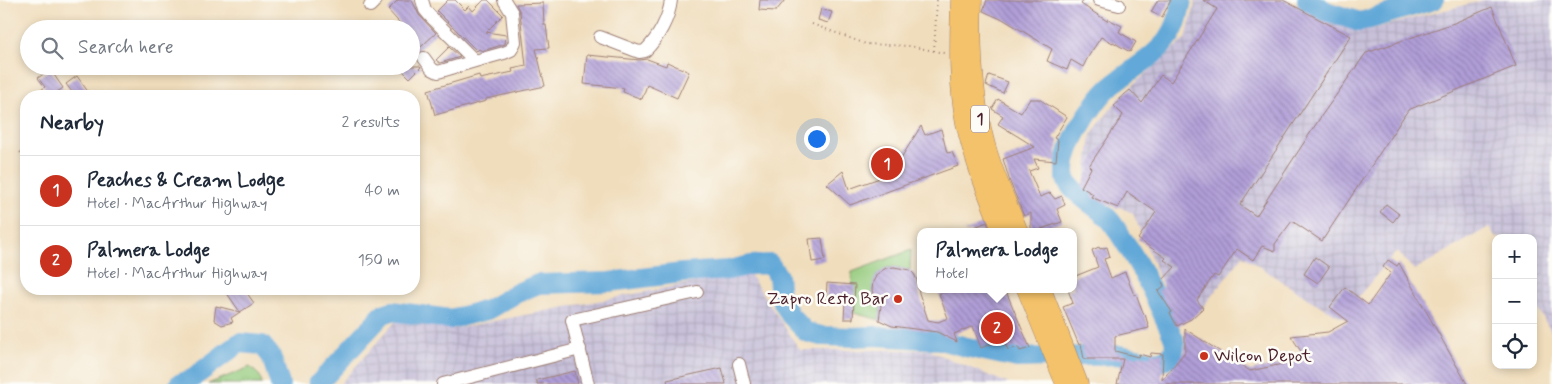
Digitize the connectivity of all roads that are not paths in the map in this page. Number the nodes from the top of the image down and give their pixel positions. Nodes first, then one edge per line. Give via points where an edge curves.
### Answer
1 (422, 0) edge
2 (504, 0) edge
3 (671, 0) edge
4 (960, 0) edge
5 (972, 0) edge
6 (1098, 0) edge
7 (1119, 6) dead end
8 (600, 38) dead end
9 (424, 58) dead end
10 (475, 61) junction
11 (1000, 228) edge
12 (1017, 228) edge
13 (696, 292) dead end
14 (1028, 293) edge
15 (1043, 293) edge
16 (580, 349) junction
17 (1060, 351) junction
18 (739, 364) dead end
19 (443, 384) edge
20 (588, 384) edge
21 (744, 384) edge
22 (1065, 384) edge
23 (1079, 384) edge

1 - 10 street via 430,16
2 - 10 street via 512,13 514,42 511,50
3 - 8 street via 660,33 645,51 639,52
4 - 11 highway, 1 via 960,84 965,121
5 - 12 highway, 1 via 974,87 986,146
6 - 7 street
9 - 10 street via 438,72
13 - 16 street via 572,320
14 - 17 highway
15 - 17 highway
16 - 19 street
16 - 20 street
17 - 22 highway
17 - 23 highway
18 - 21 street

